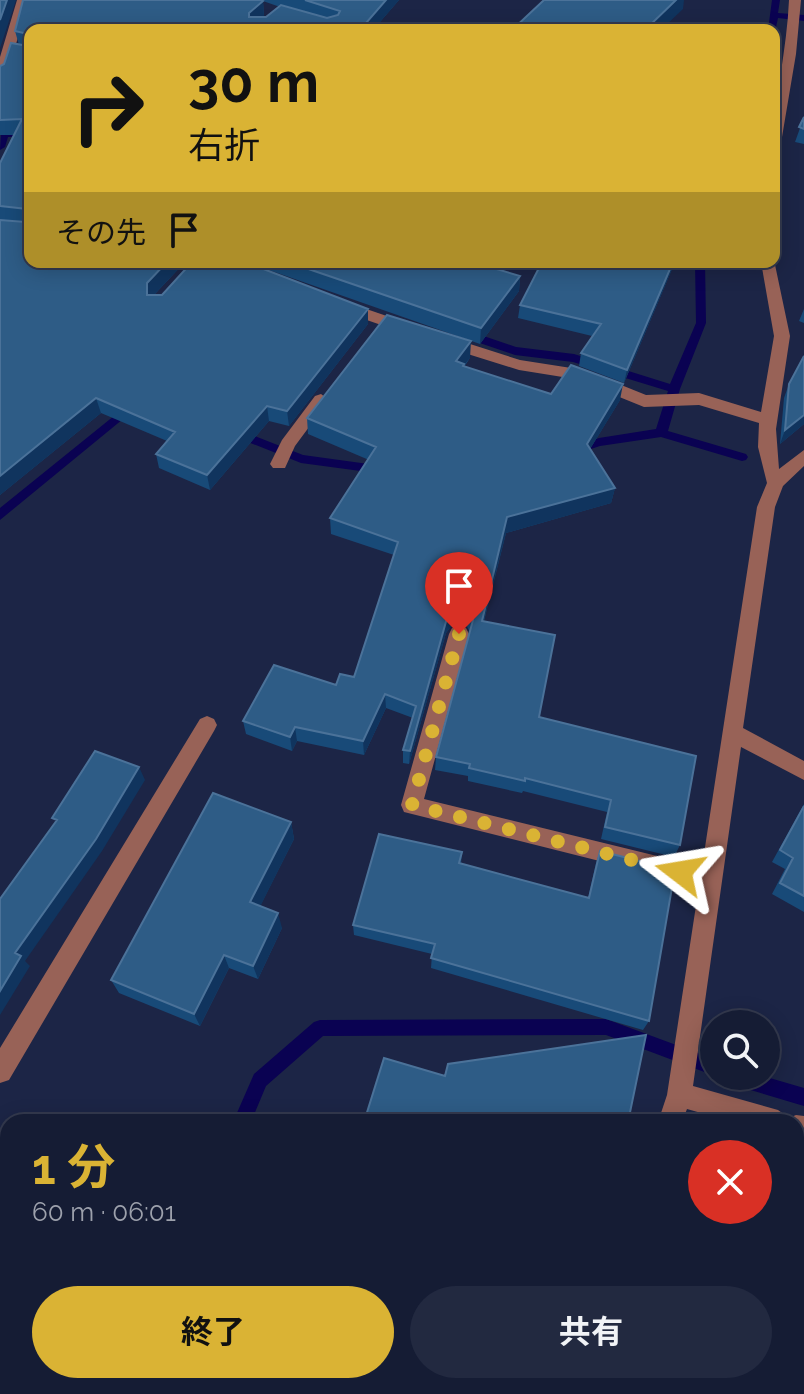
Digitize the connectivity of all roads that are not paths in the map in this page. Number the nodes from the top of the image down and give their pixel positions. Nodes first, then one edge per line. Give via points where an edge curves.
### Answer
1 (23, 0) edge
2 (795, 11) edge
3 (787, 57) junction
4 (804, 61) edge
5 (0, 78) edge
6 (780, 103) edge
7 (769, 268) edge
8 (329, 301) edge
9 (335, 382) edge
10 (768, 420) junction
11 (804, 456) edge
12 (279, 464) dead end
13 (776, 483) junction
14 (459, 634) edge
15 (207, 725) dead end
16 (732, 732) junction
17 (804, 771) edge
18 (710, 879) junction
19 (0, 1071) edge
20 (680, 1084) junction
21 (672, 1114) edge
22 (757, 1114) edge

1 - 5 street via 14,51
2 - 3 street
3 - 4 street
3 - 6 street
7 - 10 street via 782,335
8 - 10 street via 378,327 519,365 578,374 644,401 699,399
9 - 12 street
10 - 13 street via 767,465
11 - 13 street
13 - 16 street via 766,507
14 - 18 street via 412,805
15 - 19 street
16 - 17 street
16 - 18 street
18 - 20 street
20 - 21 street
20 - 22 street

